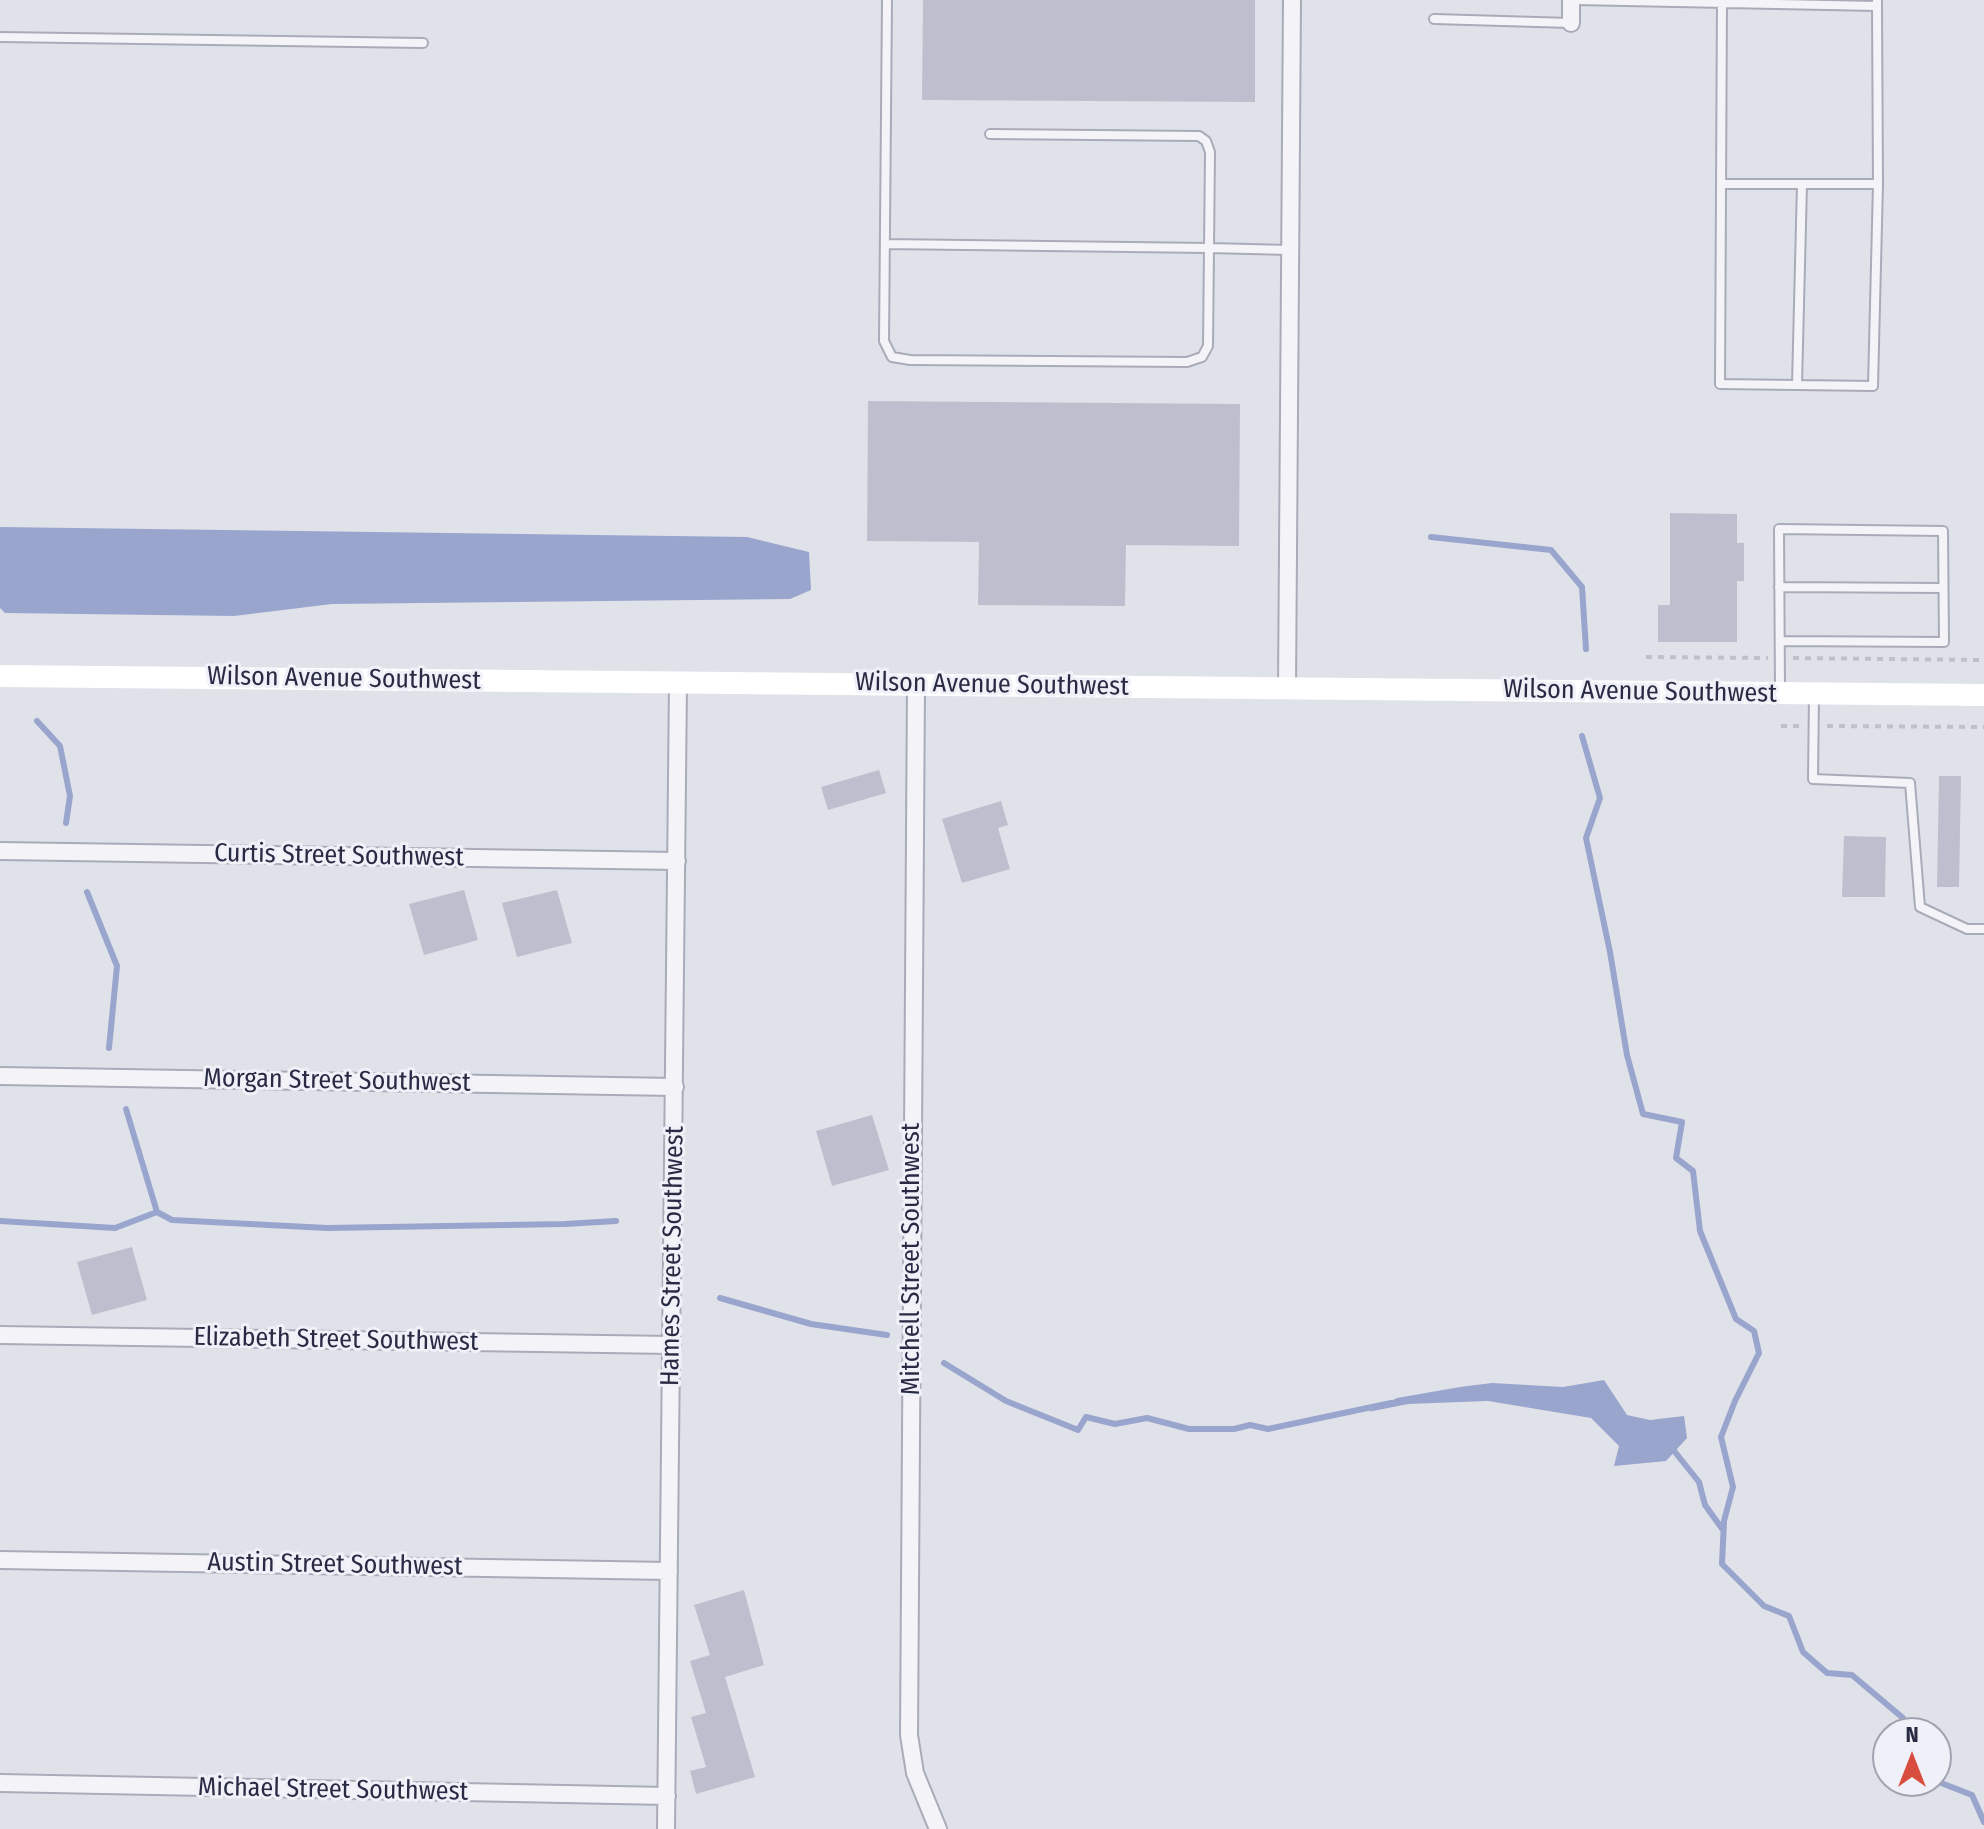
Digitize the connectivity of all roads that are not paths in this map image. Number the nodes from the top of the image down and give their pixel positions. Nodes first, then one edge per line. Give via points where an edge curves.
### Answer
1 (887, 0) edge
2 (1292, 0) edge
3 (1573, 0) edge
4 (1722, 2) edge
5 (1796, 2) edge
6 (1877, 3) edge
7 (1434, 19) dead end
8 (1571, 23) joint
9 (0, 37) edge
10 (423, 43) dead end
11 (990, 134) dead end
12 (1721, 184) junction
13 (1802, 184) junction
14 (1878, 184) junction
15 (885, 244) junction
16 (1209, 248) junction
17 (1290, 250) junction
18 (1797, 385) junction
19 (1779, 587) junction
20 (1942, 588) junction
21 (1780, 641) junction
22 (0, 676) edge
23 (678, 683) junction
24 (916, 685) junction
25 (1287, 688) junction
26 (1780, 693) junction
27 (1814, 694) junction
28 (1984, 695) edge
29 (0, 851) edge
30 (677, 861) junction
31 (1984, 929) edge
32 (0, 1076) edge
33 (675, 1087) junction
34 (0, 1335) edge
35 (672, 1345) junction
36 (0, 1560) edge
37 (669, 1571) junction
38 (0, 1783) edge
39 (667, 1796) junction
40 (666, 1829) edge
41 (938, 1829) edge

1 - 15 lane
2 - 17 street
3 - 4 lane
3 - 8 street
4 - 5 lane
4 - 12 lane
5 - 6 lane
6 - 14 lane
7 - 8 lane
9 - 10 lane
11 - 16 lane via 1199,136 1210,152
12 - 13 lane
12 - 18 lane via 1720,384
13 - 14 lane
13 - 18 lane
14 - 18 lane via 1873,386
15 - 16 lane
15 - 16 lane via 884,341 892,357 910,360 1187,362 1202,357 1208,346
16 - 17 lane
17 - 25 street
19 - 20 lane
19 - 20 lane via 1779,529 1943,531
19 - 21 lane
20 - 21 lane via 1944,642
21 - 26 lane
22 - 23 street, Wilson Avenue Southwest
23 - 24 street, Wilson Avenue Southwest
23 - 30 street, Hames Street Southwest
24 - 25 street, Wilson Avenue Southwest
24 - 41 street, Mitchell Street Southwest via 909,1735 915,1773
25 - 26 street, Wilson Avenue Southwest
26 - 27 street, Wilson Avenue Southwest
27 - 28 street, Wilson Avenue Southwest
27 - 31 lane via 1813,779 1910,783 1920,907 1967,929
29 - 30 street, Curtis Street Southwest
30 - 33 street, Hames Street Southwest
32 - 33 street, Morgan Street Southwest
33 - 35 street, Hames Street Southwest
34 - 35 street, Elizabeth Street Southwest
35 - 37 street, Hames Street Southwest
36 - 37 street, Austin Street Southwest
37 - 39 street, Hames Street Southwest
38 - 39 street, Michael Street Southwest
39 - 40 street, Hames Street Southwest

